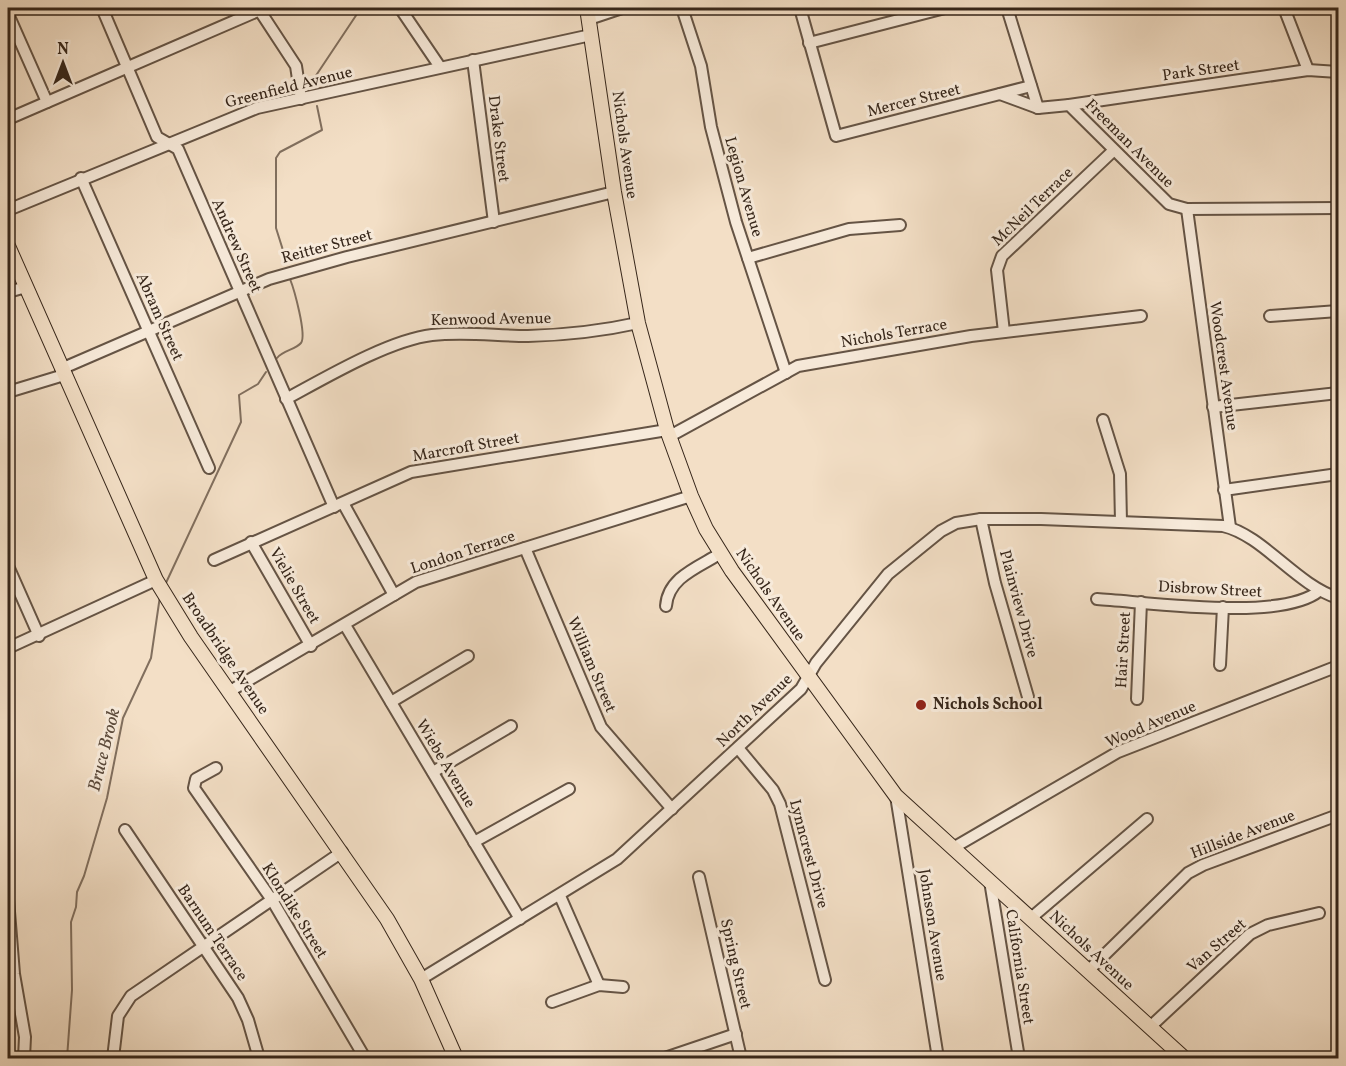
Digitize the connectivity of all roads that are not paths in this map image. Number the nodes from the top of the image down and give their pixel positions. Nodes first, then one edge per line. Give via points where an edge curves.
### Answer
1 (102, 8) edge
2 (400, 8) edge
3 (622, 8) edge
4 (682, 8) edge
5 (800, 8) edge
6 (945, 8) edge
7 (1007, 8) edge
8 (1284, 8) edge
9 (259, 9) edge
10 (8, 14) edge
11 (588, 14) edge
12 (591, 35) junction
13 (808, 43) junction
14 (473, 60) junction
15 (129, 68) junction
16 (440, 68) junction
17 (1308, 70) junction
18 (1338, 72) edge
19 (1031, 86) junction
20 (1000, 94) junction
21 (301, 99) junction
22 (47, 102) junction
23 (1069, 105) junction
24 (1038, 108) junction
25 (8, 118) edge
26 (168, 143) junction
27 (1113, 151) junction
28 (81, 178) junction
29 (614, 192) junction
30 (1338, 208) edge
31 (1187, 209) junction
32 (8, 210) edge
33 (494, 222) junction
34 (900, 225) dead end
35 (8, 246) edge
36 (748, 258) junction
37 (26, 287) junction
38 (240, 291) junction
39 (8, 292) edge
40 (1338, 311) edge
41 (1141, 316) dead end
42 (1270, 316) dead end
43 (638, 323) junction
44 (149, 330) junction
45 (1004, 332) junction
46 (63, 372) junction
47 (786, 372) junction
48 (8, 392) edge
49 (1338, 393) edge
50 (286, 399) junction
51 (1213, 407) junction
52 (1103, 420) dead end
53 (668, 433) junction
54 (209, 468) dead end
55 (1338, 474) edge
56 (1224, 490) junction
57 (691, 496) junction
58 (338, 505) junction
59 (981, 519) junction
60 (1121, 522) junction
61 (1230, 527) junction
62 (251, 543) junction
63 (525, 548) junction
64 (721, 553) junction
65 (214, 560) dead end
66 (8, 566) edge
67 (157, 583) junction
68 (1319, 591) junction
69 (394, 595) junction
70 (1338, 598) edge
71 (1097, 599) dead end
72 (1141, 602) junction
73 (666, 606) dead end
74 (1223, 607) junction
75 (345, 625) junction
76 (39, 636) junction
77 (311, 646) junction
78 (8, 648) edge
79 (468, 656) dead end
80 (1220, 666) dead end
81 (1338, 666) edge
82 (808, 679) junction
83 (230, 691) junction
84 (1028, 697) dead end
85 (1137, 699) dead end
86 (391, 702) junction
87 (511, 726) dead end
88 (738, 748) junction
89 (216, 768) dead end
90 (433, 772) junction
91 (569, 789) dead end
92 (896, 796) junction
93 (672, 809) junction
94 (1338, 815) edge
95 (1148, 819) dead end
96 (125, 830) dead end
97 (474, 842) junction
98 (953, 848) junction
99 (342, 852) junction
100 (699, 877) dead end
101 (990, 881) junction
102 (560, 896) junction
103 (8, 899) edge
104 (272, 900) junction
105 (1319, 913) dead end
106 (1031, 918) junction
107 (520, 919) junction
108 (202, 946) junction
109 (1088, 971) junction
110 (421, 979) junction
111 (825, 980) dead end
112 (599, 985) junction
113 (623, 987) dead end
114 (552, 1002) dead end
115 (1149, 1027) junction
116 (736, 1034) junction
117 (24, 1059) edge
118 (113, 1059) edge
119 (259, 1059) edge
120 (365, 1059) edge
121 (456, 1059) edge
122 (665, 1059) edge
123 (741, 1059) edge
124 (938, 1059) edge
125 (1019, 1059) edge
126 (1184, 1059) edge

1 - 15 street, Andrew Street
2 - 16 street
3 - 11 street
4 - 36 street, Legion Avenue via 701,66 711,127
5 - 13 street
6 - 13 street
7 - 19 street
8 - 17 street
9 - 15 street
9 - 21 street via 296,66
10 - 22 street
11 - 12 main road, Nichols Avenue
12 - 14 street, Greenfield Avenue
12 - 29 main road, Nichols Avenue
13 - 20 street, Mercer Street via 836,136
14 - 16 street, Greenfield Avenue
14 - 33 street, Drake Street
15 - 22 street
15 - 26 street, Andrew Street via 157,137
16 - 21 street, Greenfield Avenue
17 - 18 street, Park Street
17 - 23 street, Park Street
19 - 20 street, Mercer Street
19 - 24 street
20 - 24 street
21 - 26 street, Greenfield Avenue via 257,108
22 - 25 street
23 - 24 street, Freeman Avenue
23 - 27 street, Freeman Avenue
26 - 28 street, Greenfield Avenue
26 - 38 street, Andrew Street via 178,149
27 - 31 street, Freeman Avenue via 1163,200
27 - 45 street, McNeil Terrace via 1002,256 997,270
28 - 32 street, Greenfield Avenue
28 - 44 street, Abram Street
29 - 33 street, Reitter Street
29 - 43 main road, Nichols Avenue
30 - 31 street, Freeman Avenue
31 - 51 street, Woodcrest Avenue
33 - 38 street, Reitter Street via 296,270
34 - 36 street via 849,230
35 - 37 main road, Broadbridge Avenue
36 - 47 street, Legion Avenue
37 - 39 street
37 - 46 main road, Broadbridge Avenue
38 - 44 street, Reitter Street
38 - 50 street, Andrew Street
40 - 42 street
41 - 45 street, Nichols Terrace
43 - 50 street, Kenwood Avenue via 564,334 476,332 417,338 373,355
43 - 53 main road, Nichols Avenue
44 - 46 street, Reitter Street
44 - 54 street, Abram Street
45 - 47 street, Nichols Terrace via 806,364
46 - 48 street, Reitter Street
46 - 67 main road, Broadbridge Avenue
47 - 53 street, Nichols Terrace
49 - 51 street
50 - 58 street, Andrew Street
51 - 56 street, Woodcrest Avenue
52 - 60 street via 1120,474
53 - 57 main road, Nichols Avenue
53 - 58 street, Marcroft Street via 411,472
55 - 56 street
56 - 61 street, Woodcrest Avenue
57 - 63 street, London Terrace
57 - 64 main road, Nichols Avenue
58 - 62 street, Marcroft Street
58 - 69 street, Andrew Street
59 - 60 street, North Avenue
59 - 82 street, North Avenue via 948,526 888,574 816,663
59 - 84 street, Plainview Drive
60 - 61 street, North Avenue
61 - 68 street
62 - 65 street, Marcroft Street
62 - 77 street, Vielie Street
63 - 69 street, London Terrace via 435,574
63 - 93 street, William Street via 601,728
64 - 73 street via 674,583 668,590
64 - 82 main road, Nichols Avenue
66 - 76 street
67 - 76 street
67 - 83 main road, Broadbridge Avenue
68 - 70 street
68 - 74 street, Disbrow Street via 1270,608
69 - 75 street, London Terrace
71 - 72 street, Disbrow Street
72 - 74 street, Disbrow Street
72 - 85 street, Hair Street
74 - 80 street
75 - 77 street, London Terrace
75 - 86 street, Wiebe Avenue
76 - 78 street
77 - 83 street, London Terrace
79 - 86 street
81 - 98 street, Wood Avenue via 1118,752
82 - 88 street, North Avenue
82 - 92 main road, Nichols Avenue
83 - 99 main road, Broadbridge Avenue
86 - 90 street, Wiebe Avenue
87 - 90 street
88 - 93 street, North Avenue
88 - 111 street, Lynncrest Drive via 780,804
89 - 104 street, Klondike Street via 194,782 194,788
90 - 97 street, Wiebe Avenue
91 - 97 street
92 - 98 main road, Nichols Avenue
92 - 124 street, Johnson Avenue
93 - 102 street, North Avenue via 617,859
94 - 109 street, Hillside Avenue via 1188,873
95 - 106 street
96 - 108 street, Barnum Terrace
97 - 107 street, Wiebe Avenue
98 - 101 main road, Nichols Avenue
99 - 104 street
99 - 110 main road, Broadbridge Avenue
100 - 116 street, Spring Street
101 - 106 main road, Nichols Avenue
101 - 125 street, California Street
102 - 107 street, North Avenue
102 - 112 street
103 - 117 street via 13,966 25,1037
104 - 108 street
104 - 120 street, Klondike Street
105 - 115 street, Van Street via 1268,925 1250,934
106 - 109 main road, Nichols Avenue
107 - 110 street, North Avenue
108 - 118 street via 126,1001 118,1016
108 - 119 street, Barnum Terrace via 238,998
109 - 115 main road, Nichols Avenue
110 - 121 main road, Broadbridge Avenue
112 - 113 street
112 - 114 street
115 - 126 main road, Nichols Avenue
116 - 122 street
116 - 123 street, Spring Street

